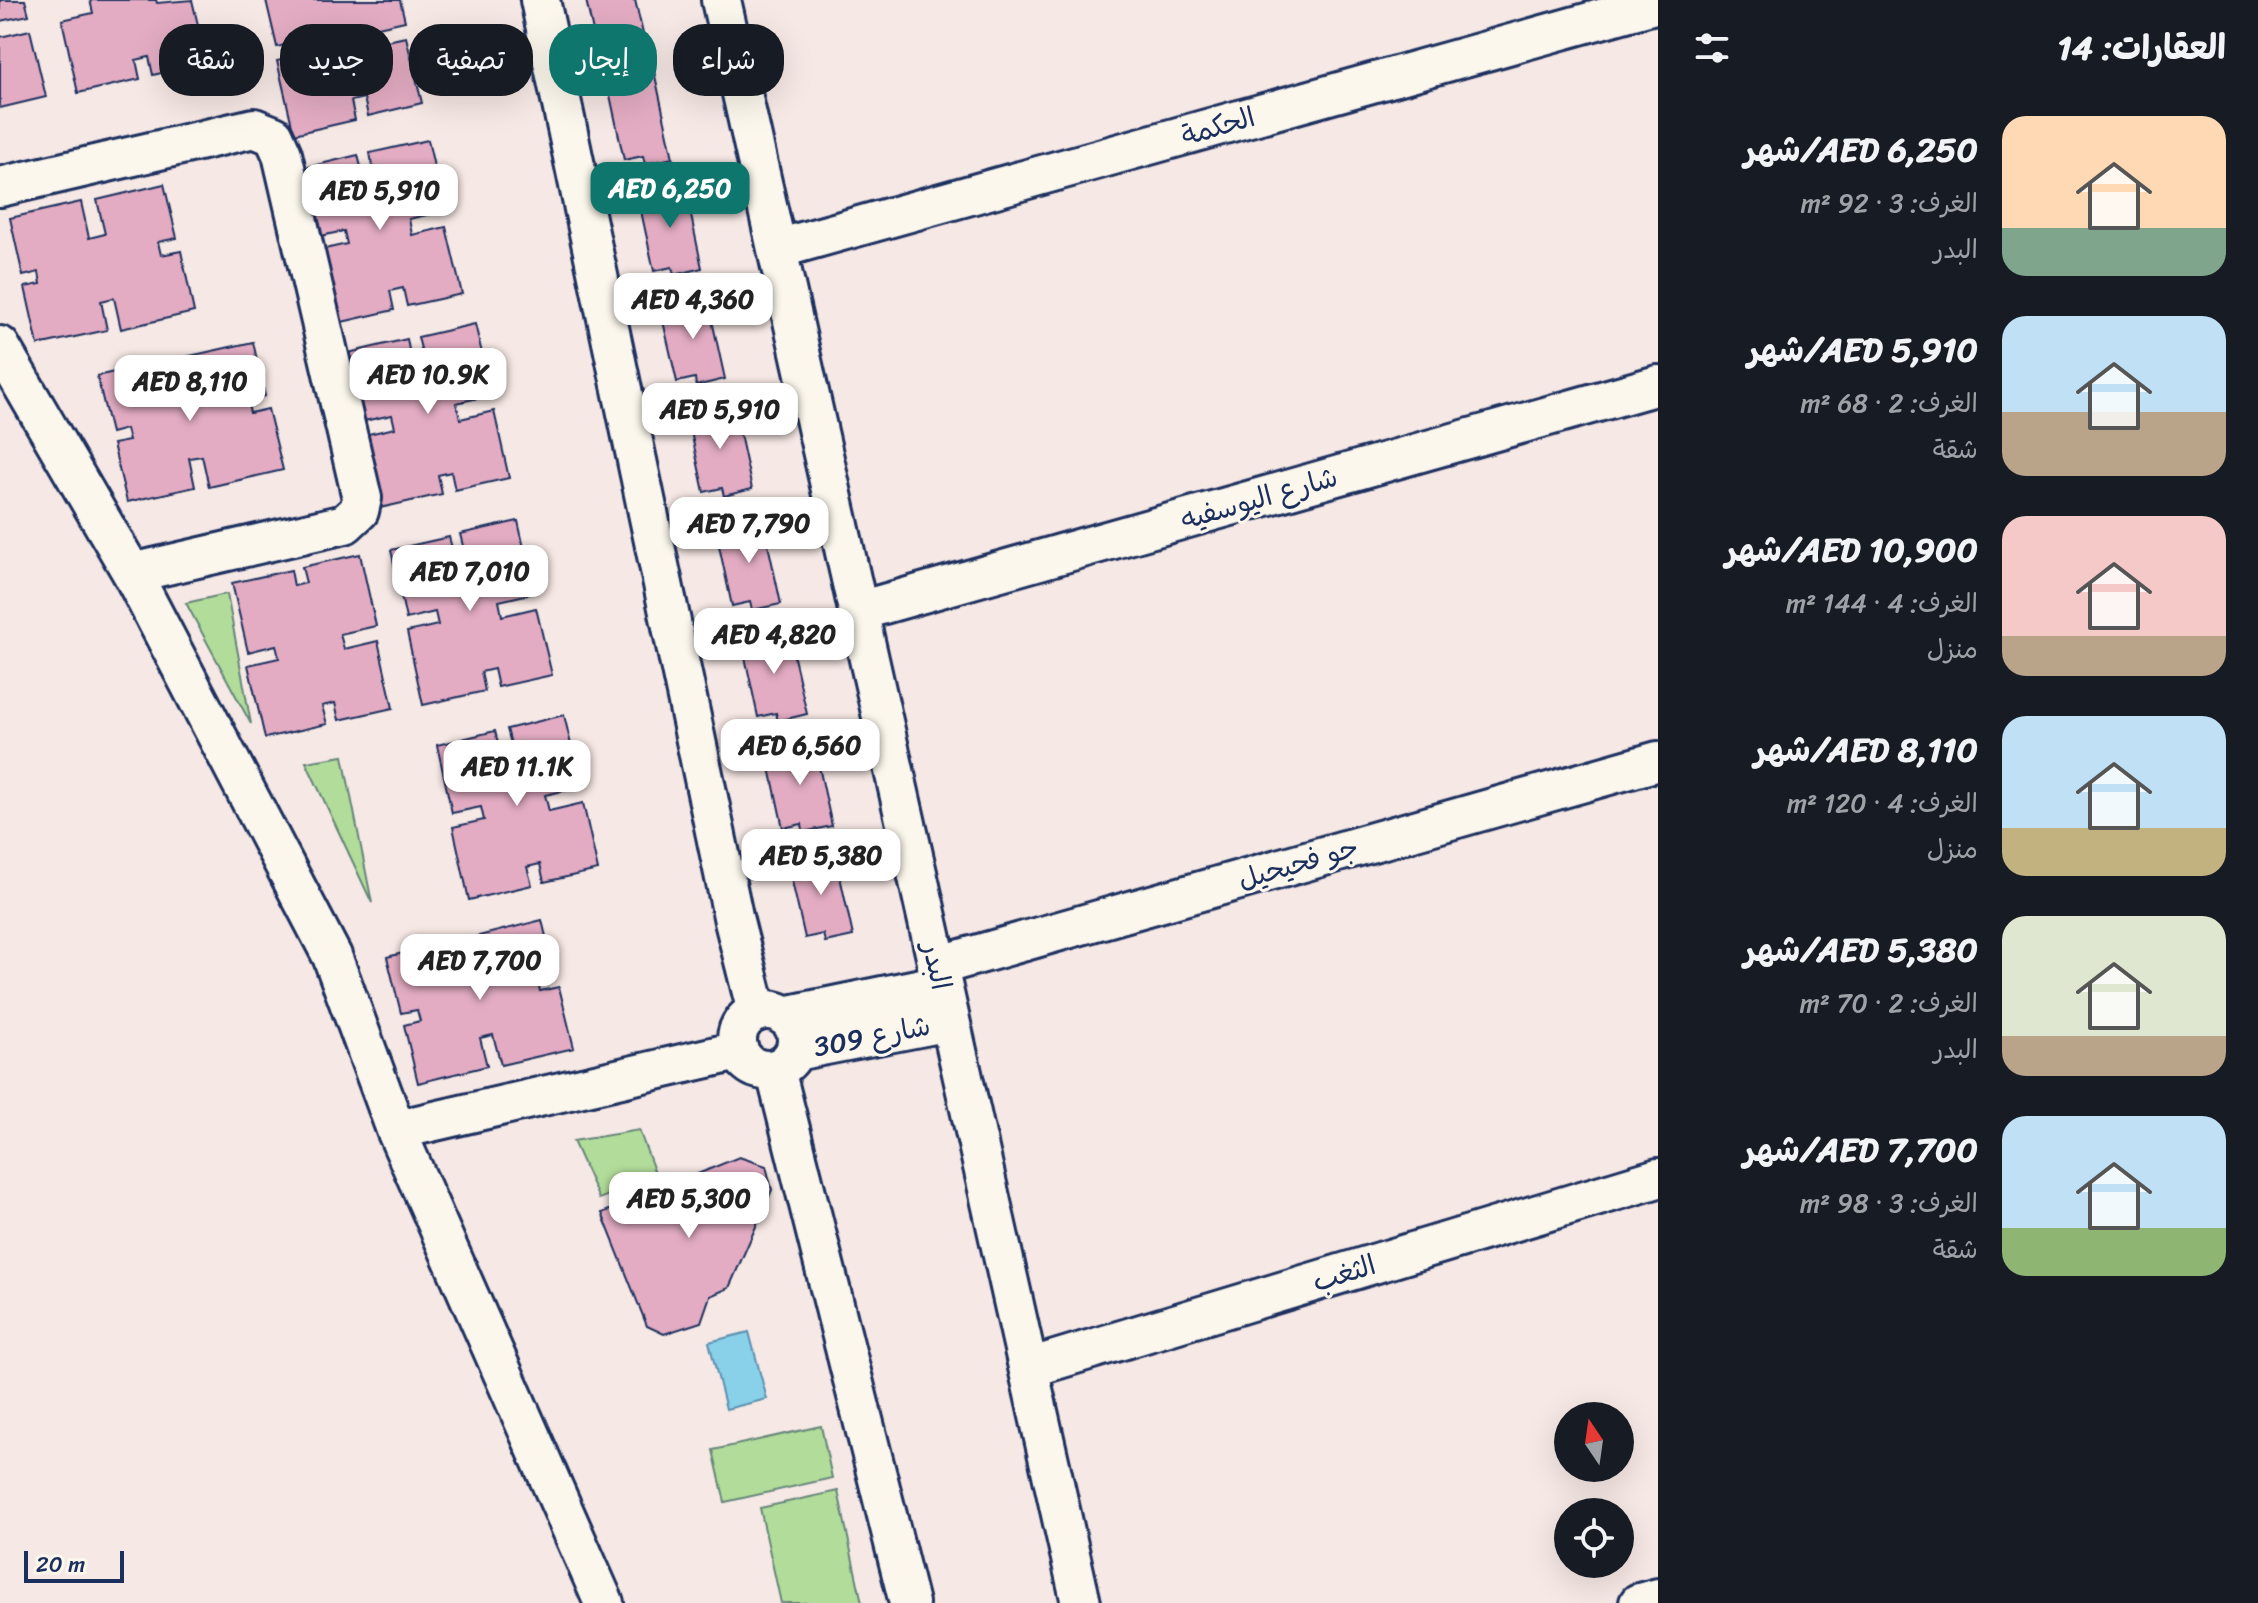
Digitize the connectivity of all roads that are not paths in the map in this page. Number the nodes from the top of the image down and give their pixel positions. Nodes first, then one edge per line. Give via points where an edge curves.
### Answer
1 (540, 0) edge
2 (721, 0) edge
3 (1658, 3) edge
4 (0, 187) edge
5 (777, 249) junction
6 (0, 346) edge
7 (1658, 385) edge
8 (132, 573) junction
9 (859, 611) junction
10 (1658, 761) edge
11 (939, 975) junction
12 (950, 1021) junction
13 (778, 1037) junction
14 (396, 1130) junction
15 (1658, 1178) edge
16 (1029, 1368) junction
17 (1658, 1598) edge
18 (604, 1603) edge
19 (909, 1603) edge
20 (1081, 1603) edge
21 (1639, 1603) edge

1 - 13 street via 734,921
2 - 5 street, البدر
3 - 5 street, الحكمة
4 - 8 street via 254,128 274,136 282,154 362,498 359,511 345,524
5 - 9 street, البدر
6 - 8 street
7 - 9 street, شارع اليوسفيه
8 - 14 street via 332,956
9 - 11 street, البدر
10 - 11 street, جو فحيحيل
11 - 12 street, البدر
11 - 13 street, شارع 309
12 - 13 street, شارع 309
12 - 16 street, البدر
13 - 14 street via 766,1070 750,1065 738,1051
13 - 19 street
14 - 18 street
15 - 16 street, الثغب
16 - 20 street, البدر
17 - 21 street

